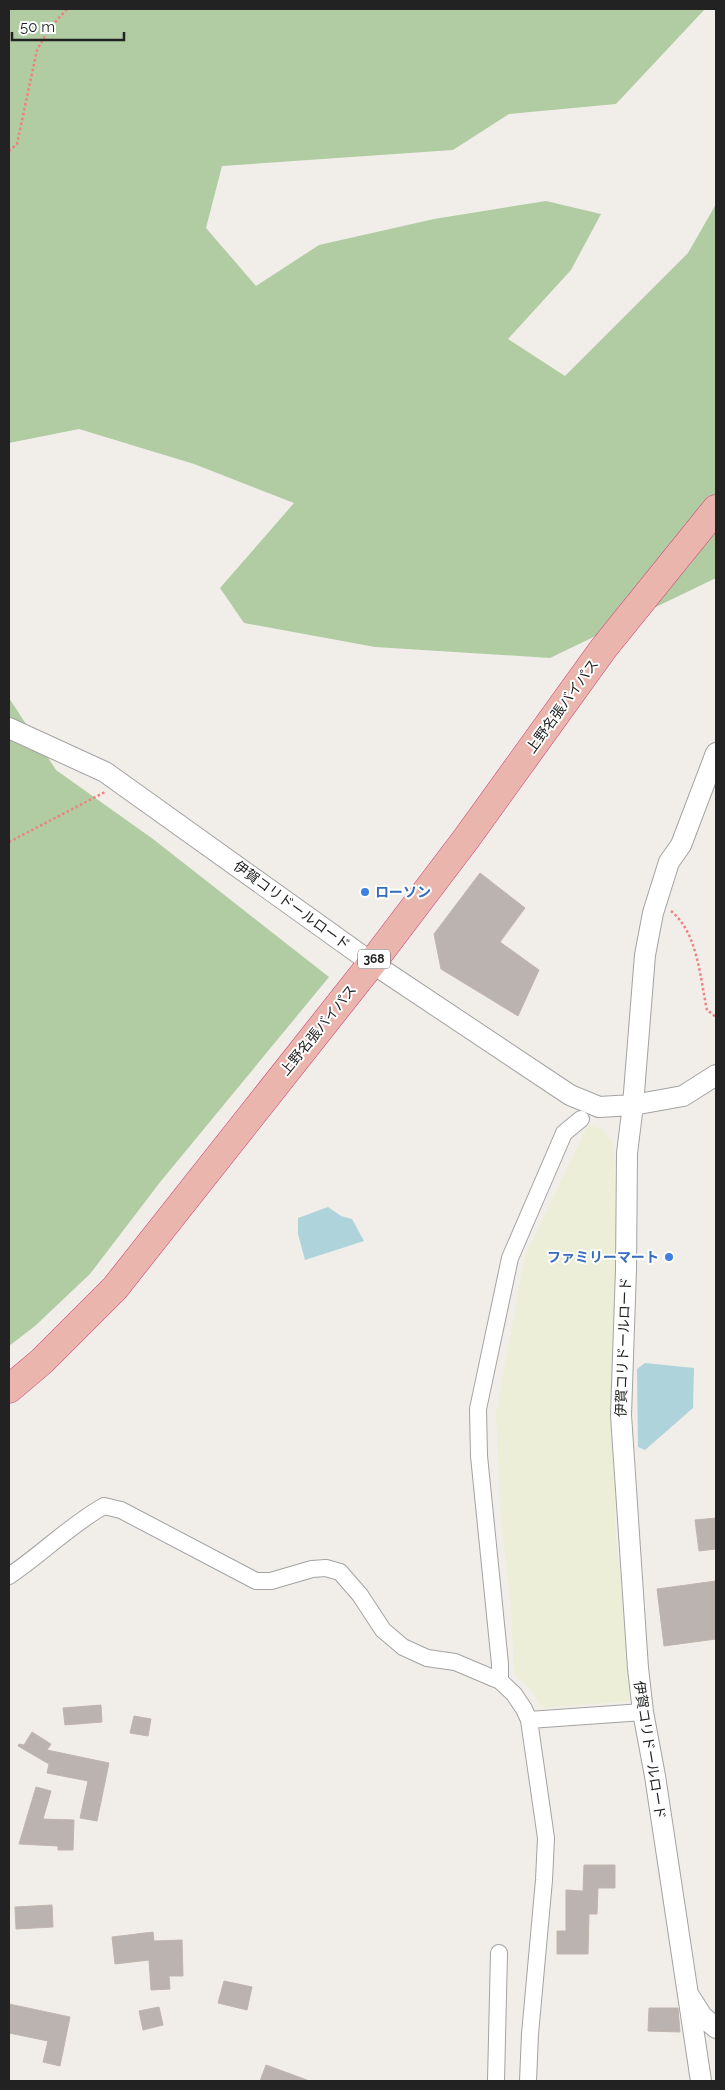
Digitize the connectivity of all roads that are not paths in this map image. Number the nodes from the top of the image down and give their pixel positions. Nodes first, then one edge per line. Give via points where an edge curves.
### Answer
1 (716, 509) edge
2 (9, 728) edge
3 (716, 753) edge
4 (372, 963) junction
5 (716, 1075) edge
6 (633, 1105) junction
7 (581, 1119) dead end
8 (9, 1389) edge
9 (9, 1576) edge
10 (500, 1681) junction
11 (643, 1712) junction
12 (529, 1720) junction
13 (499, 1953) dead end
14 (688, 1993) junction
15 (716, 2028) edge
16 (706, 2073) edge
17 (496, 2081) edge
18 (528, 2081) edge

1 - 4 highway, 上野名張バイパス / 368 via 603,649
2 - 4 street, 伊賀コリドールロード via 105,772
3 - 6 street via 681,845 669,862 656,904 645,955
4 - 6 street, 伊賀コリドールロード via 570,1095 599,1107
4 - 8 highway, 上野名張バイパス / 368 via 115,1288 42,1362
5 - 6 street via 683,1096
6 - 11 street, 伊賀コリドールロード via 627,1153 621,1415
7 - 10 street via 564,1133 510,1258 478,1409 478,1456
9 - 10 street via 104,1506 121,1510 256,1581 271,1581 312,1569 340,1572 383,1630 403,1647 427,1658 455,1662
10 - 12 street via 514,1694
11 - 12 street
11 - 14 street, 伊賀コリドールロード
12 - 18 street via 546,1838
13 - 17 street
14 - 15 street via 702,2016
14 - 16 street, 伊賀コリドールロード

